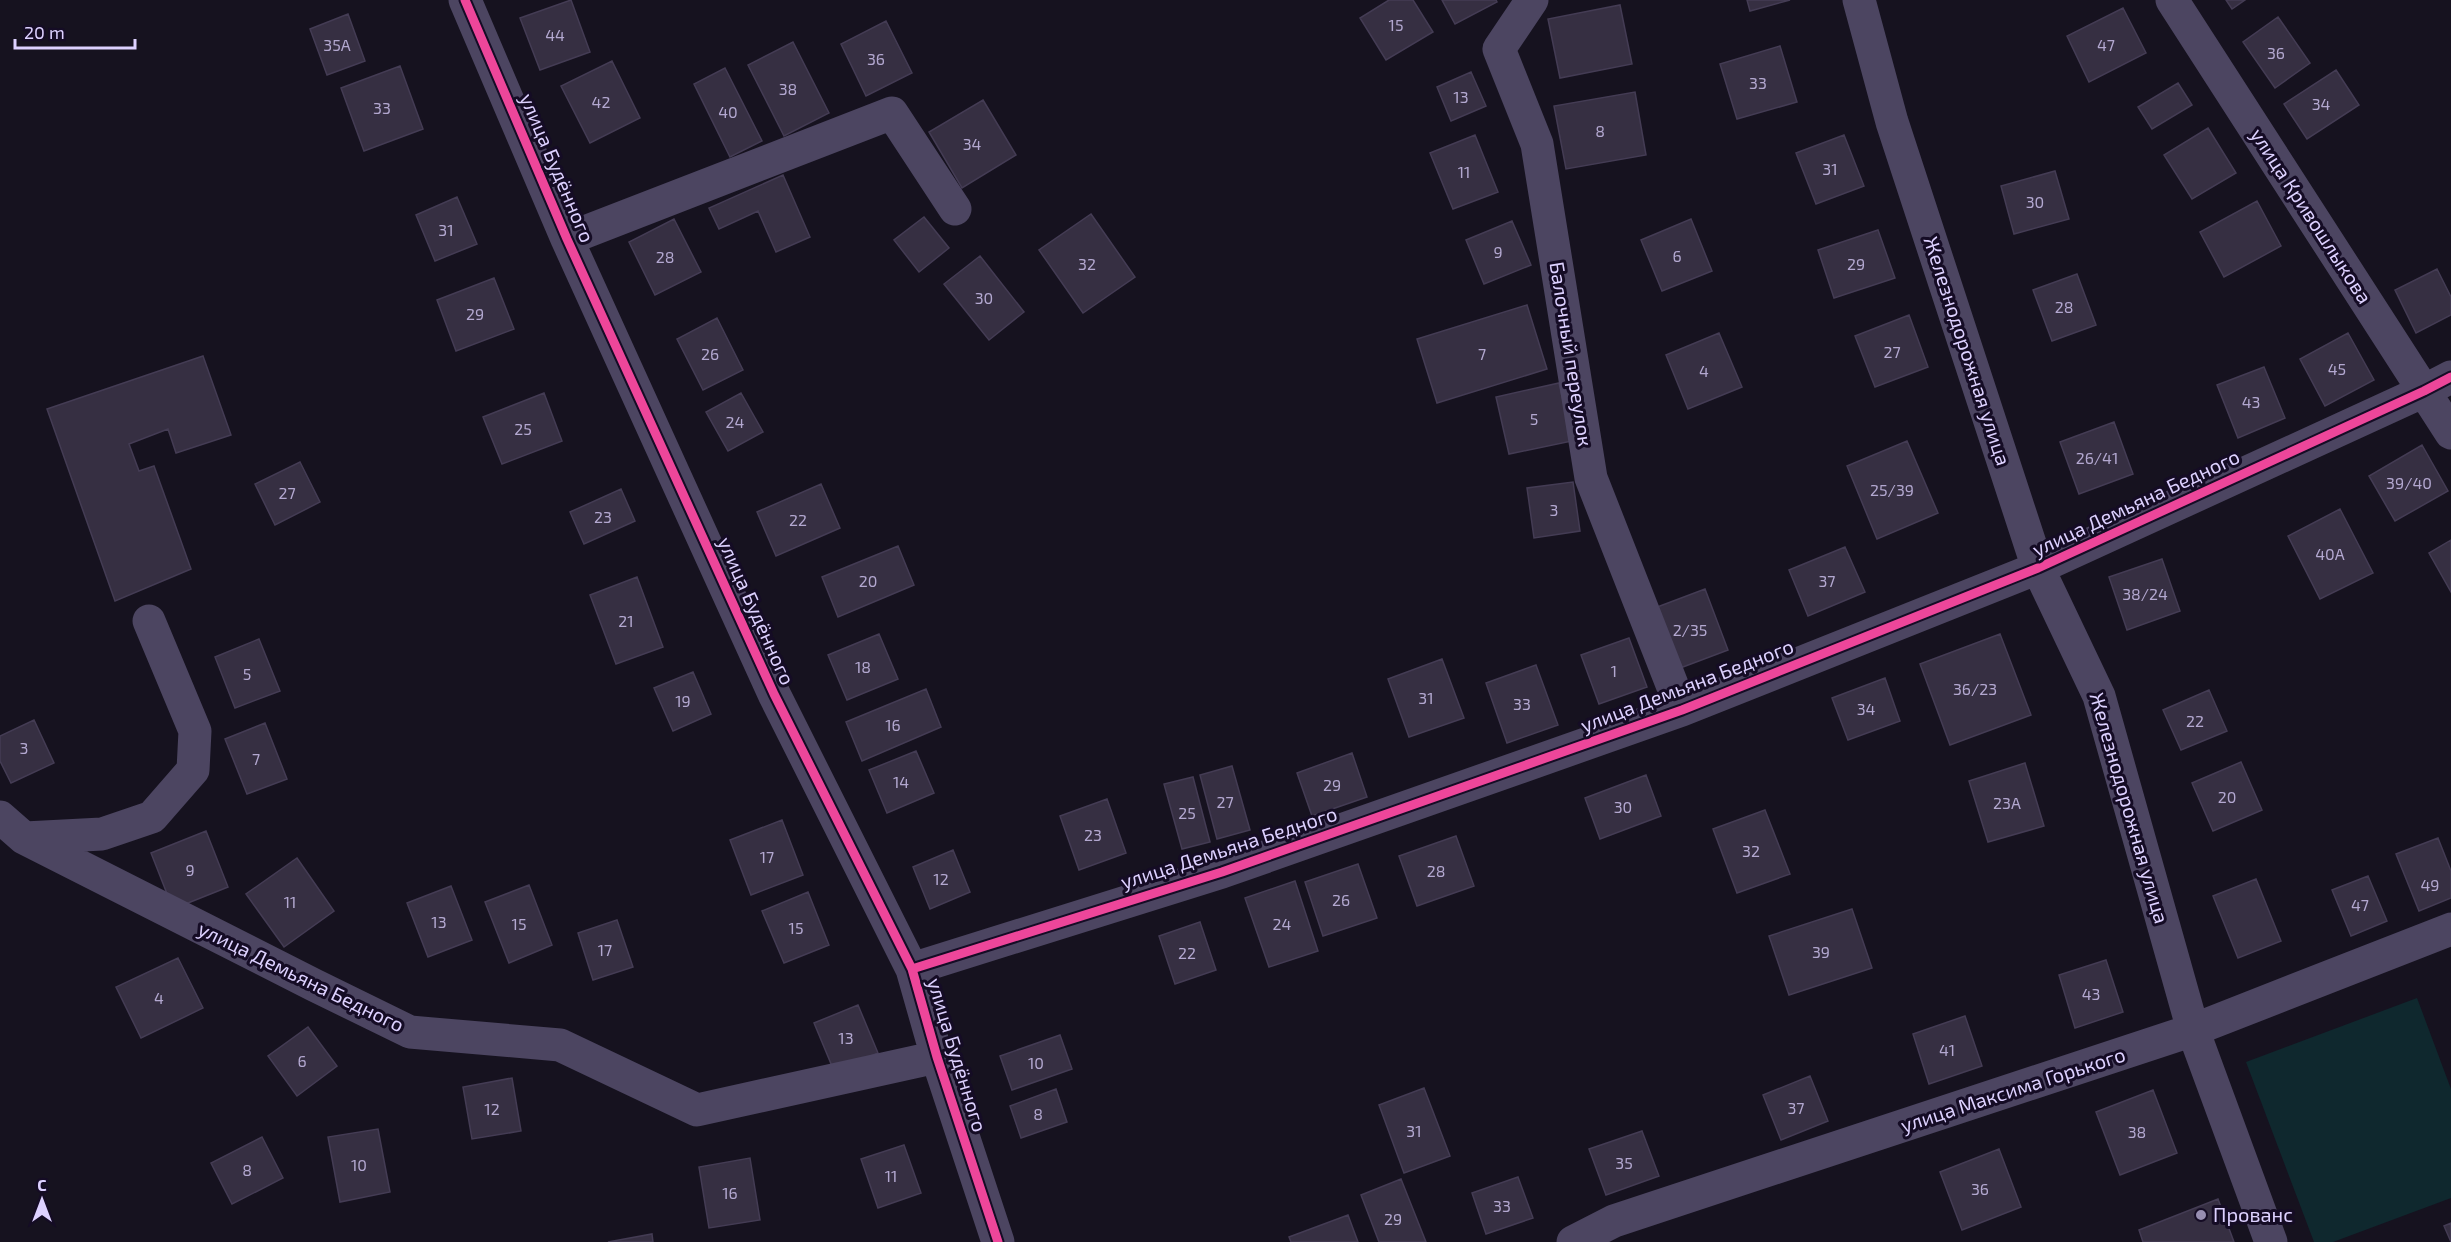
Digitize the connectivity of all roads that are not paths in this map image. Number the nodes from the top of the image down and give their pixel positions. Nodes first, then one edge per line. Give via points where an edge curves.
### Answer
1 (465, 0) edge
2 (1532, 0) edge
3 (1859, 0) edge
4 (2172, 0) edge
5 (955, 209) dead end
6 (567, 239) junction
7 (2437, 384) edge
8 (2451, 433) edge
9 (2038, 568) junction
10 (149, 621) dead end
11 (1682, 710) junction
12 (12, 827) edge
13 (2451, 929) edge
14 (912, 969) junction
15 (2193, 1030) junction
16 (937, 1057) junction
17 (998, 1242) edge
18 (1573, 1242) edge
19 (2271, 1242) edge

1 - 6 street, улица Будённого
2 - 11 street, Балочный переулок via 1499,49 1537,144 1591,478
3 - 9 street, Железнодорожная улица via 1892,123
4 - 7 street, улица Кривошлыкова
5 - 6 street, улица Будённого via 892,113
6 - 14 street, улица Будённого via 774,694
7 - 8 street, улица Кривошлыкова
7 - 9 street, улица Демьяна Бедного
9 - 11 street, улица Демьяна Бедного
9 - 15 street, Железнодорожная улица via 2099,696
10 - 12 street, улица Демьяна Бедного via 195,731 193,770 152,817 102,834
11 - 14 street, улица Демьяна Бедного via 1222,872
12 - 16 street, улица Демьяна Бедного via 314,986 410,1032 560,1045 697,1110
13 - 15 street, улица Максима Горького
14 - 16 street, улица Будённого
15 - 18 street, улица Максима Горького via 1614,1221
15 - 19 street, Железнодорожная улица
16 - 17 street, улица Будённого

